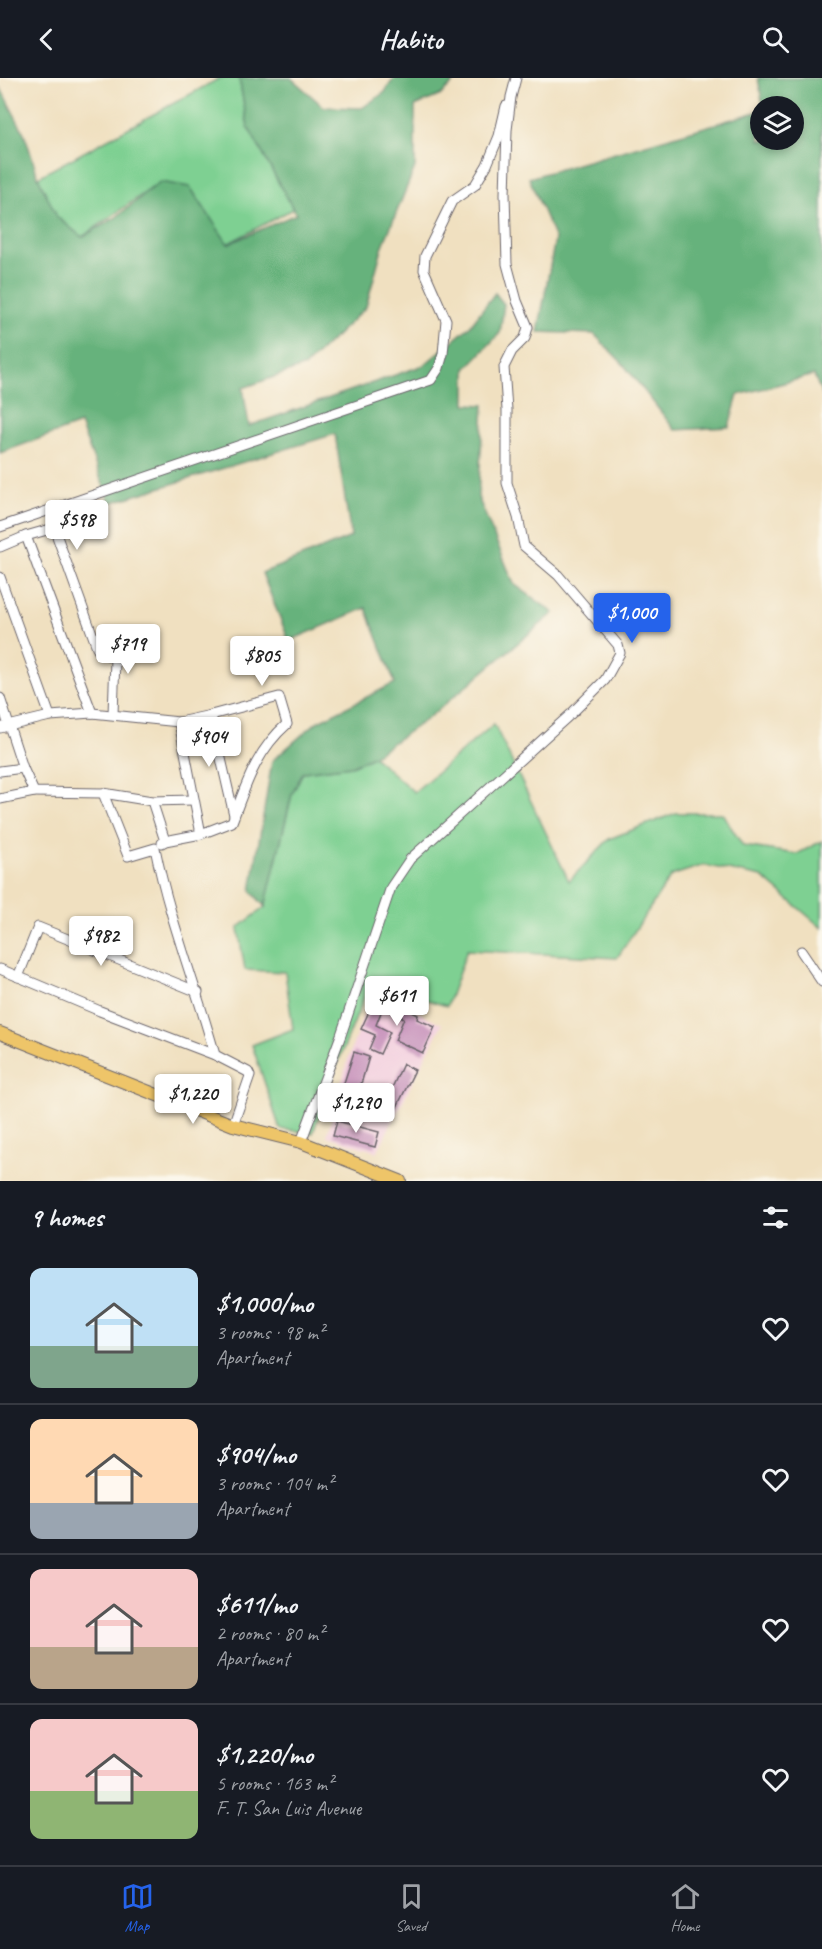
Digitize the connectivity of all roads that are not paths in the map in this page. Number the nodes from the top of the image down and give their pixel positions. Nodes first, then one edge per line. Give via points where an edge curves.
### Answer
1 (516, 78) edge
2 (511, 97) junction
3 (0, 527) edge
4 (26, 536) junction
5 (0, 547) edge
6 (0, 577) edge
7 (154, 643) dead end
8 (115, 659) junction
9 (0, 698) edge
10 (92, 713) junction
11 (113, 714) junction
12 (211, 715) junction
13 (50, 716) junction
14 (178, 722) junction
15 (5, 728) edge
16 (23, 768) junction
17 (0, 771) edge
18 (34, 792) junction
19 (103, 793) junction
20 (0, 799) edge
21 (193, 800) junction
22 (152, 801) junction
23 (234, 815) junction
24 (201, 834) junction
25 (165, 841) junction
26 (155, 848) junction
27 (801, 951) dead end
28 (0, 969) edge
29 (18, 977) junction
30 (822, 982) edge
31 (198, 992) junction
32 (0, 1033) edge
33 (215, 1055) junction
34 (233, 1125) junction
35 (301, 1143) junction
36 (400, 1181) edge

1 - 2 street
2 - 3 street via 487,165 475,185 452,201 425,256 424,270 446,320 443,354 430,380
2 - 35 street via 505,194 507,264 528,327 525,338 504,367 507,483 524,546 558,575 618,645 620,653 605,680 410,859 391,887
4 - 5 street
4 - 8 street via 54,528 98,650
4 - 10 street
6 - 13 street
7 - 8 street
8 - 11 street
9 - 15 street
10 - 11 street
10 - 13 street
11 - 14 street
12 - 14 street
12 - 23 street
12 - 23 street via 279,697 286,724 272,736 255,763
13 - 15 street
14 - 21 street
15 - 16 street
16 - 17 street
16 - 18 street
18 - 19 street
18 - 20 street
19 - 22 street
19 - 26 street via 128,856
21 - 22 street
21 - 24 street
22 - 25 street
23 - 24 street via 232,822
24 - 25 street
25 - 26 street
26 - 31 street via 163,889
27 - 30 street
28 - 29 street
29 - 31 street via 38,927
29 - 33 street
31 - 33 street
32 - 34 main road
33 - 34 street via 250,1076
34 - 35 main road
35 - 36 main road

